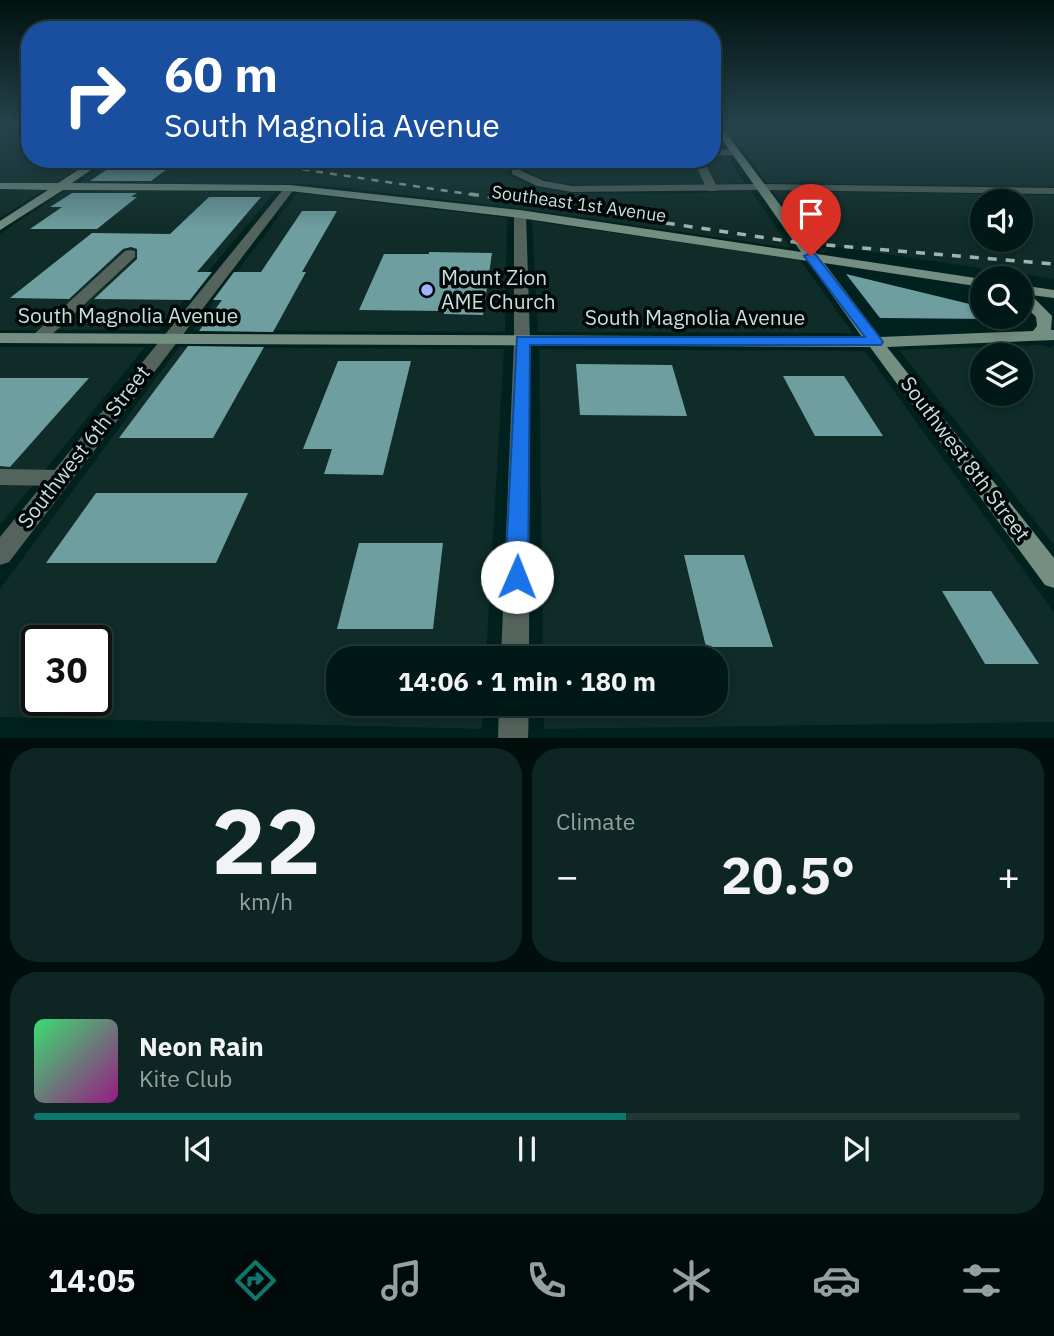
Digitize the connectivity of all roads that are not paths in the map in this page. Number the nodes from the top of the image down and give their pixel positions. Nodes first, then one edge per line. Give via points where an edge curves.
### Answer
1 (739, 159) edge
2 (88, 168) edge
3 (517, 168) edge
4 (702, 168) edge
5 (0, 186) edge
6 (61, 186) junction
7 (759, 187) junction
8 (290, 188) junction
9 (712, 189) junction
10 (1054, 191) edge
11 (520, 214) junction
12 (0, 226) edge
13 (131, 254) dead end
14 (811, 256) junction
15 (970, 281) edge
16 (1033, 292) edge
17 (1054, 294) edge
18 (1033, 305) edge
19 (1046, 336) edge
20 (0, 338) edge
21 (39, 338) junction
22 (169, 338) junction
23 (522, 340) junction
24 (876, 342) junction
25 (0, 477) edge
26 (60, 478) junction
27 (0, 555) edge
28 (1054, 577) edge
29 (515, 646) edge
30 (514, 716) edge
31 (513, 737) edge

1 - 7 main road, Southwest 8th Street
2 - 6 main road
3 - 9 street via 516,172 541,184 572,189
4 - 9 street
5 - 6 main road, Southeast 1st Avenue
6 - 8 main road, Southeast 1st Avenue
6 - 12 main road
7 - 9 street
7 - 10 street
7 - 14 main road, Southwest 8th Street
8 - 11 main road, Southeast 1st Avenue
8 - 22 street, Southwest 6th Street
11 - 14 main road, Southeast 1st Avenue
11 - 23 street
13 - 21 street
14 - 15 main road, Southeast 1st Avenue
14 - 24 main road, Southwest 8th Street
16 - 17 main road
18 - 19 main road via 1044,316
19 - 24 main road, South Magnolia Avenue
20 - 21 main road, South Magnolia Avenue
21 - 22 main road, South Magnolia Avenue
22 - 23 main road, South Magnolia Avenue
22 - 26 street, Southwest 6th Street
23 - 24 main road, South Magnolia Avenue
23 - 29 street
24 - 28 main road, Southwest 8th Street
25 - 26 street
26 - 27 street, Southwest 6th Street
30 - 31 street

